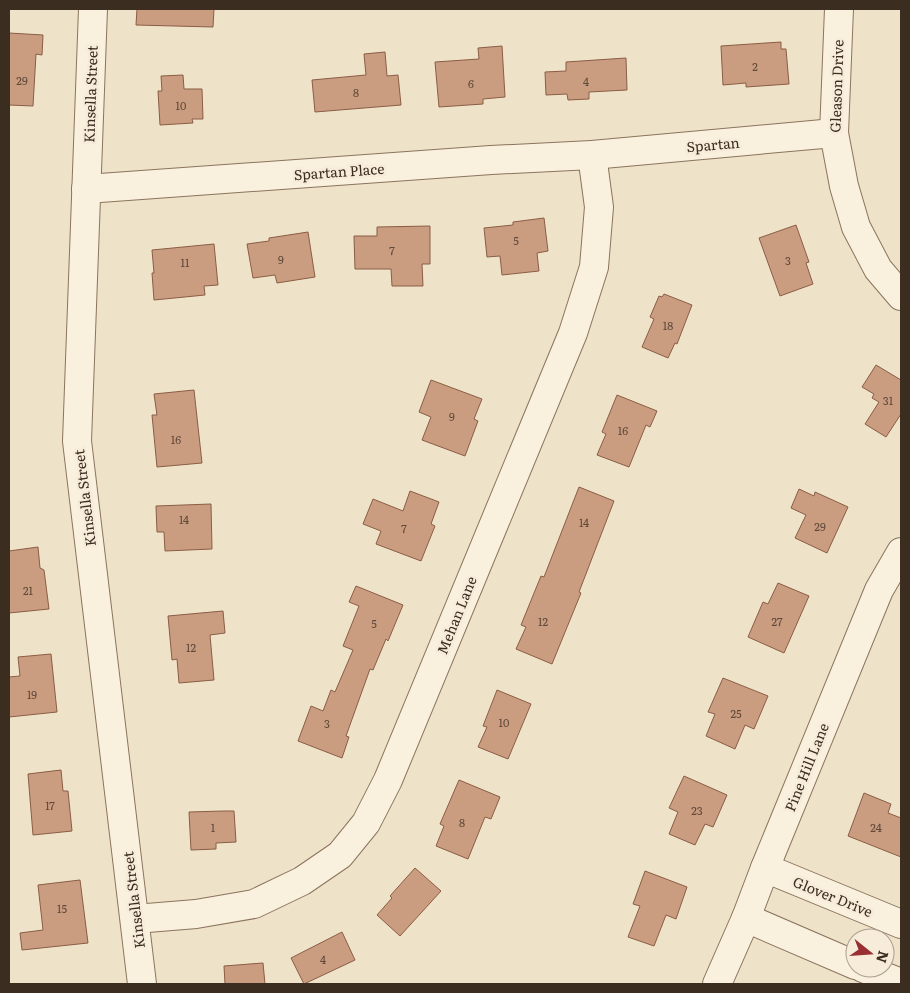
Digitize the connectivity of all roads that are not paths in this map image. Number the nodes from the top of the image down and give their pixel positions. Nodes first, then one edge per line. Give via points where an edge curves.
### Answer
1 (93, 9) edge
2 (839, 9) edge
3 (834, 133) junction
4 (592, 155) junction
5 (86, 189) junction
6 (901, 296) edge
7 (901, 552) edge
8 (765, 868) junction
9 (746, 918) junction
10 (135, 919) junction
11 (901, 924) edge
12 (845, 961) edge
13 (888, 978) edge
14 (901, 983) edge
15 (142, 984) edge
16 (717, 984) edge

1 - 5 street, Kinsella Street
2 - 3 street, Gleason Drive
3 - 4 street, Spartan
3 - 6 street, Gleason Drive via 856,227 878,269
4 - 5 street, Spartan Place
4 - 10 street, Mehan Lane via 599,207 594,267 573,333 388,780 366,823 340,855 302,881 254,904 196,914
5 - 10 street, Kinsella Street via 77,441
7 - 8 street, Pine Hill Lane via 879,590
8 - 9 street, Pine Hill Lane
8 - 11 street, Glover Drive
9 - 12 street
9 - 16 street, Pine Hill Lane
10 - 15 street, Kinsella Street
13 - 14 street

